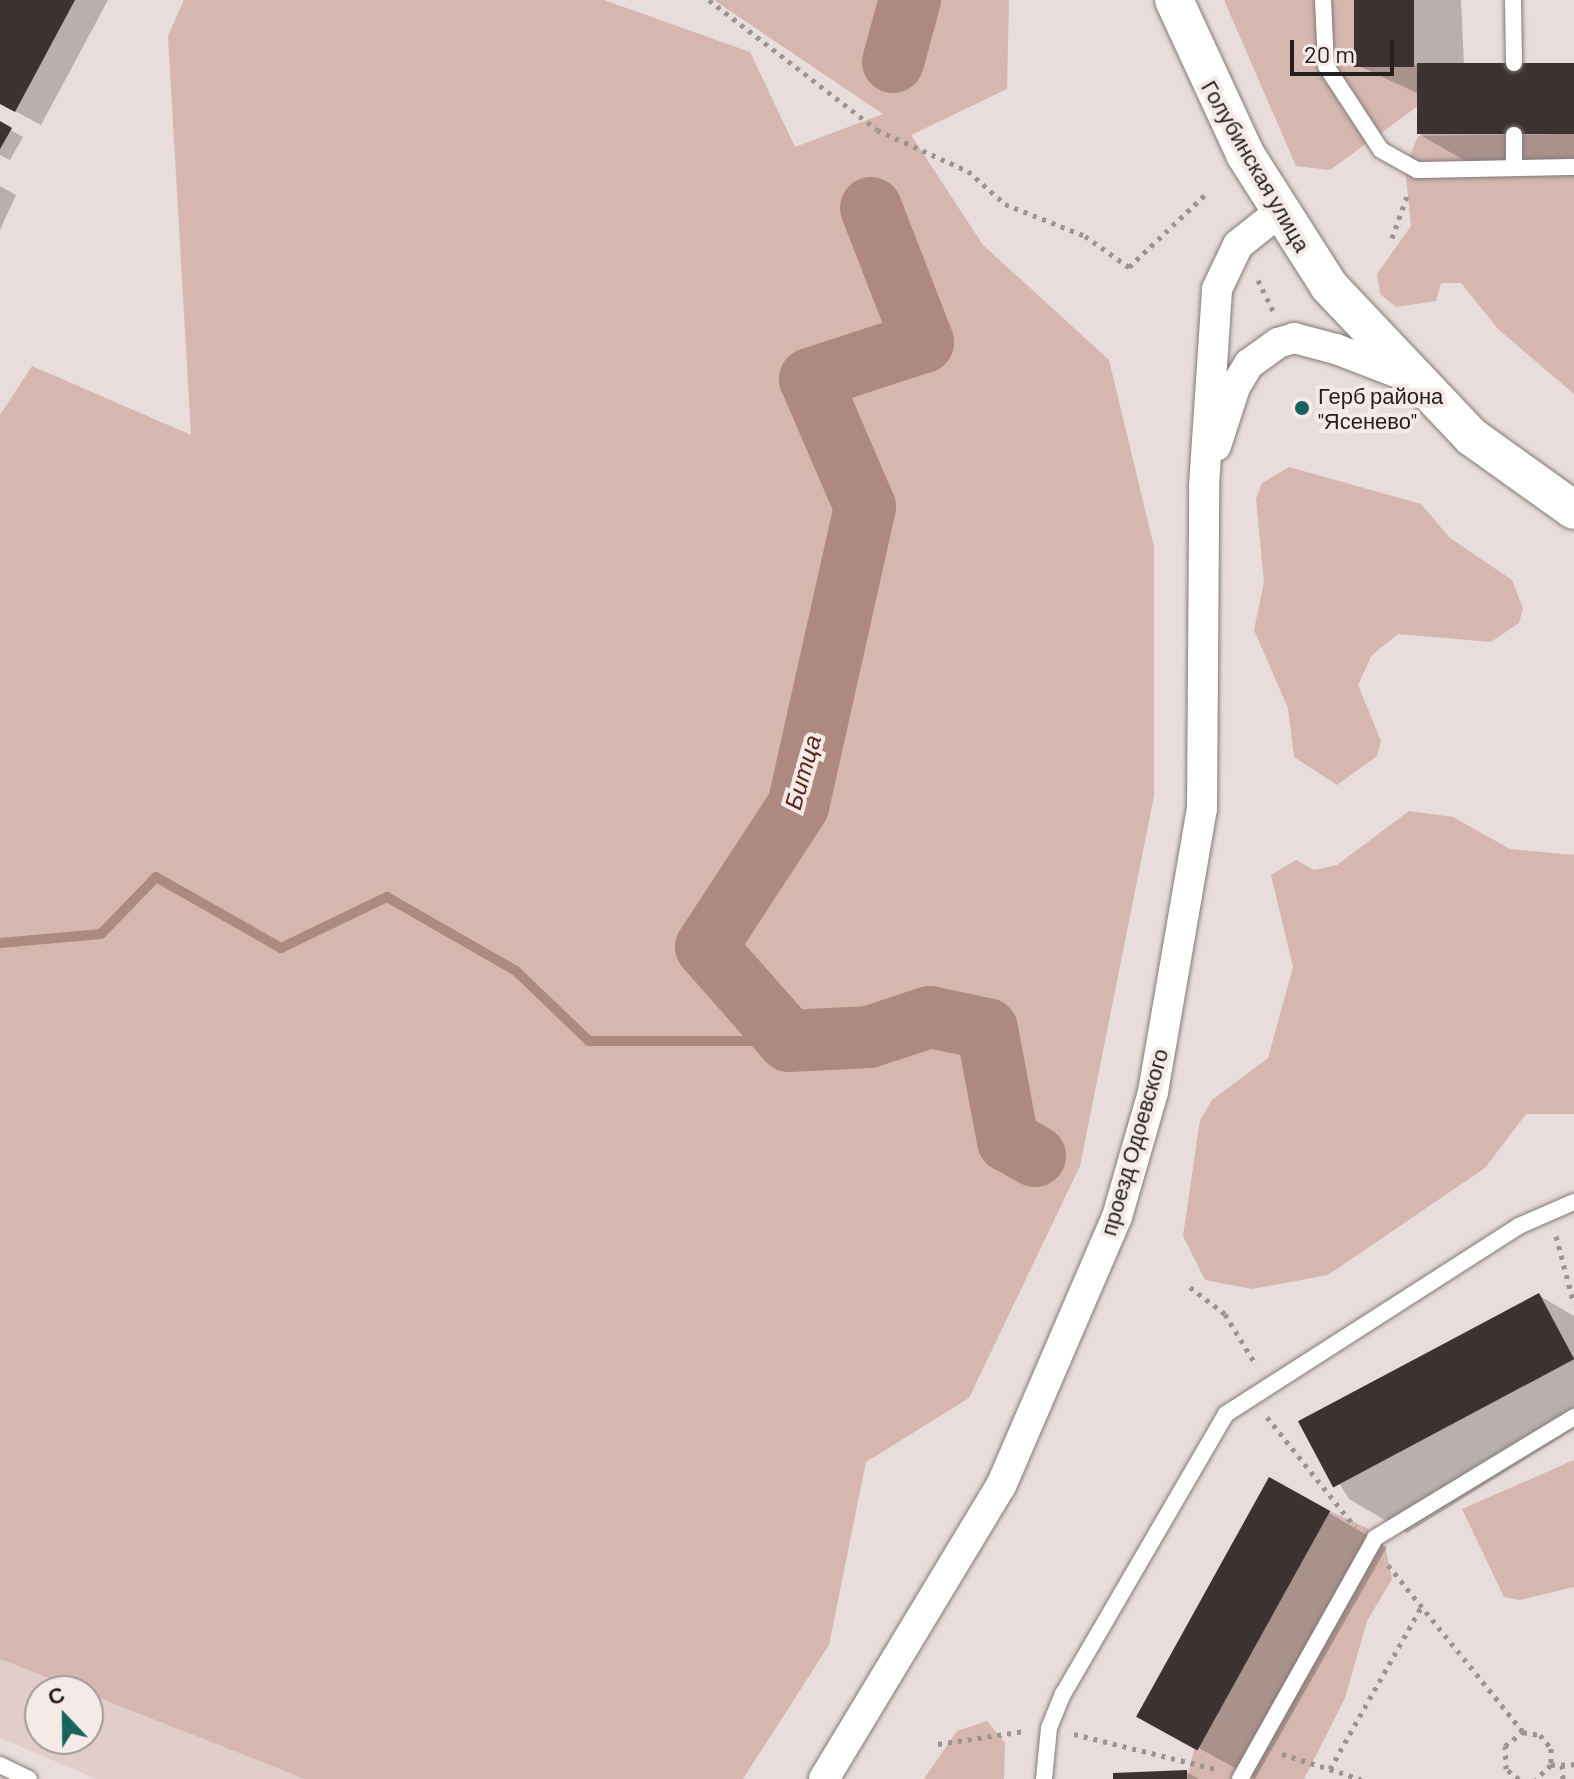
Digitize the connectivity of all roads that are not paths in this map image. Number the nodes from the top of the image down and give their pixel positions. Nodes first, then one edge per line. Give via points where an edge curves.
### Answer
1 (1174, 0) edge
2 (1323, 0) edge
3 (1513, 0) edge
4 (1514, 63) dead end
5 (1514, 135) dead end
6 (1574, 167) edge
7 (1514, 168) junction
8 (1278, 213) junction
9 (1409, 377) junction
10 (1204, 486) junction
11 (1574, 510) edge
12 (1574, 1202) edge
13 (1574, 1417) edge
14 (0, 1765) edge
15 (1240, 1777) edge
16 (29, 1779) edge
17 (824, 1779) edge
18 (1044, 1779) edge

1 - 8 street, Голубинская улица via 1213,96
2 - 7 lane via 1326,66 1350,110 1381,150 1417,170
3 - 4 lane
5 - 7 lane
6 - 7 lane
8 - 9 street, Голубинская улица via 1329,286
8 - 10 street, проезд Одоевского via 1238,245 1217,289
9 - 10 street, проезд Одоевского via 1294,338 1278,343 1249,364 1235,387
9 - 11 street, Голубинская улица via 1472,437
10 - 17 street, проезд Одоевского via 1202,809 1153,1092 1117,1217 1001,1486
12 - 18 lane via 1549,1210 1267,1383 1209,1438 1049,1728
13 - 15 lane via 1375,1538 1253,1745
14 - 16 lane

